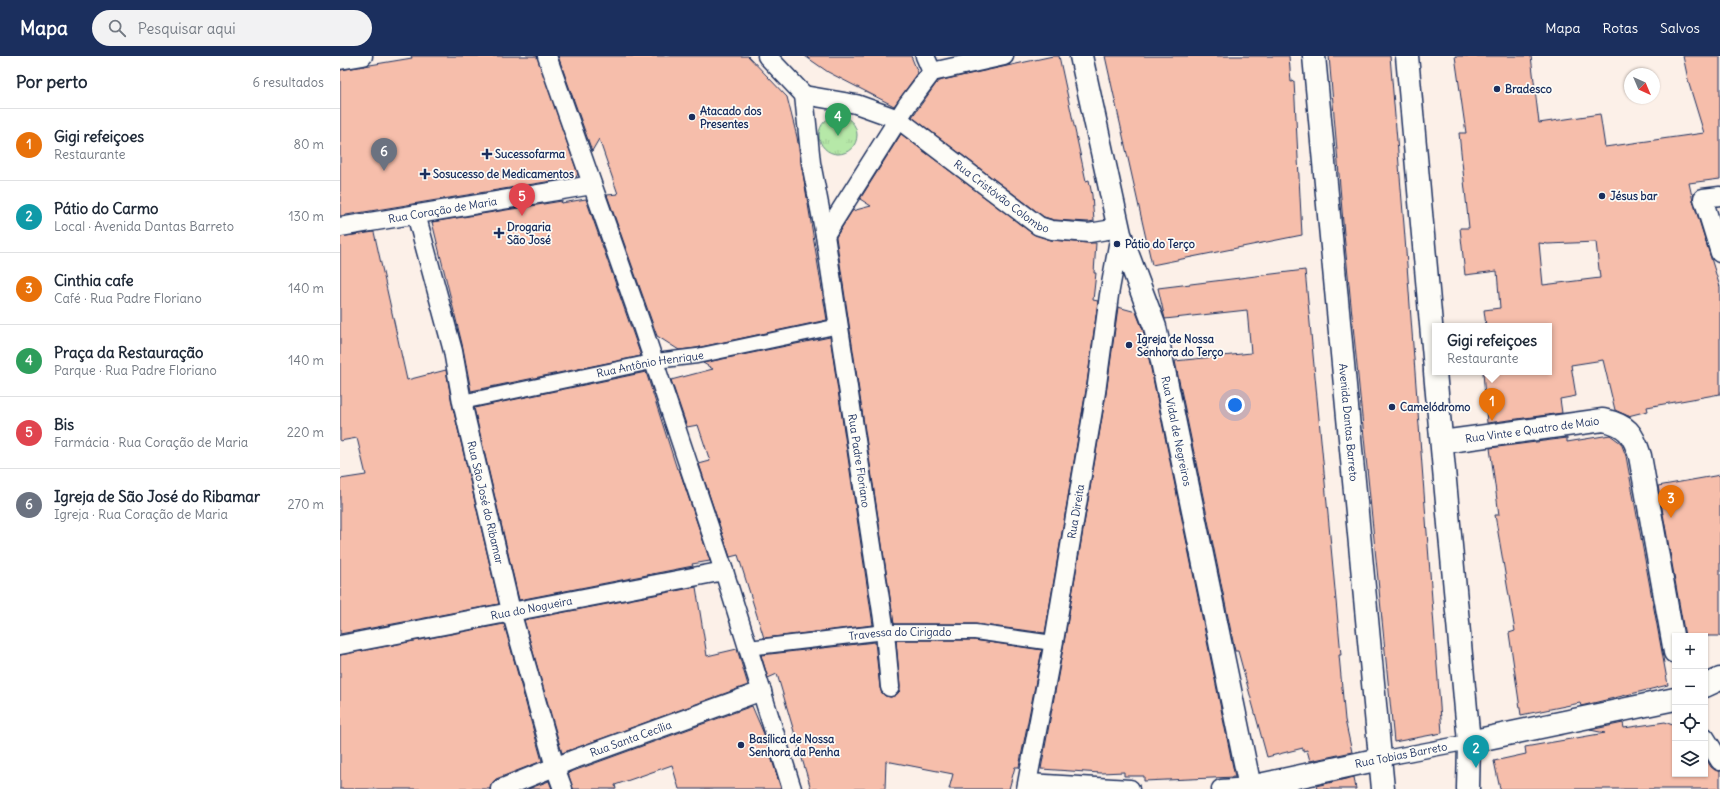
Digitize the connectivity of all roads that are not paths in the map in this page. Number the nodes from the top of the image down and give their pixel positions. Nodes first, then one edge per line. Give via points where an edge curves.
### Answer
1 (363, 56) edge
2 (547, 56) edge
3 (767, 56) edge
4 (1004, 56) edge
5 (1081, 56) edge
6 (1314, 56) edge
7 (1407, 56) edge
8 (340, 60) edge
9 (929, 64) edge
10 (804, 95) junction
11 (902, 112) junction
12 (592, 184) junction
13 (1712, 197) edge
14 (416, 214) junction
15 (340, 227) edge
16 (1120, 231) junction
17 (825, 236) junction
18 (1720, 253) edge
19 (839, 326) junction
20 (1432, 337) edge
21 (654, 362) junction
22 (1435, 375) edge
23 (462, 402) junction
24 (1442, 442) junction
25 (724, 571) junction
26 (511, 611) junction
27 (885, 632) junction
28 (1672, 635) edge
29 (1053, 643) junction
30 (340, 645) edge
31 (748, 648) junction
32 (1720, 679) edge
33 (1708, 685) edge
34 (890, 687) dead end
35 (762, 691) junction
36 (1672, 700) edge
37 (1708, 741) edge
38 (1469, 742) junction
39 (1380, 758) junction
40 (1720, 761) edge
41 (555, 767) junction
42 (1027, 786) edge
43 (1250, 788) edge
44 (500, 789) edge
45 (563, 789) edge
46 (792, 789) edge
47 (1130, 789) edge
48 (1221, 789) edge
49 (1383, 789) edge
50 (1468, 789) edge

1 - 8 street
2 - 12 street
3 - 10 street
4 - 9 street
5 - 16 main road, Rua Vidal de Negreiros
6 - 39 main road, Avenida Dantas Barreto
7 - 20 main road
9 - 11 street
10 - 11 street, Rua Cristóvão Colombo
10 - 17 street, Rua Padre Floriano via 811,163
11 - 16 street, Rua Cristóvão Colombo via 1039,226 1052,230 1089,233
11 - 17 street
12 - 14 street, Rua Coração de Maria
12 - 21 street
13 - 18 street
14 - 15 street, Rua Coração de Maria
14 - 23 street, Rua São José do Ribamar via 453,350
16 - 29 street, Rua Direita via 1107,304 1096,392
16 - 43 main road, Rua Vidal de Negreiros via 1155,326
17 - 19 street, Rua Padre Floriano
19 - 21 street, Rua Antônio Henrique via 697,356
19 - 27 street, Rua Padre Floriano
21 - 23 street, Rua Antônio Henrique
21 - 25 street
22 - 24 main road
23 - 26 street, Rua São José do Ribamar
24 - 28 main road, Rua Vinte e Quatro de Maio via 1603,420 1622,425 1636,442 1640,456
24 - 38 main road
25 - 26 street, Rua do Nogueira
25 - 31 street
26 - 30 street, Rua do Nogueira
26 - 41 street, Rua São José do Ribamar
27 - 29 street, Travessa do Cirigado via 975,632
27 - 31 street, Travessa do Cirigado
27 - 34 street, Rua Padre Floriano
29 - 42 street, Rua Direita
31 - 35 street
32 - 33 main road
35 - 41 street, Rua Santa Cecília
35 - 46 street
36 - 38 main road, Rua Tobias Barreto
37 - 40 street
38 - 39 street, Rua Tobias Barreto
38 - 50 main road
39 - 43 main road, Rua Tobias Barreto
39 - 49 main road, Avenida Dantas Barreto
41 - 44 street, Rua Santa Cecília
41 - 45 street, Rua São José do Ribamar
42 - 47 street
43 - 48 street, Rua Tobias Barreto

